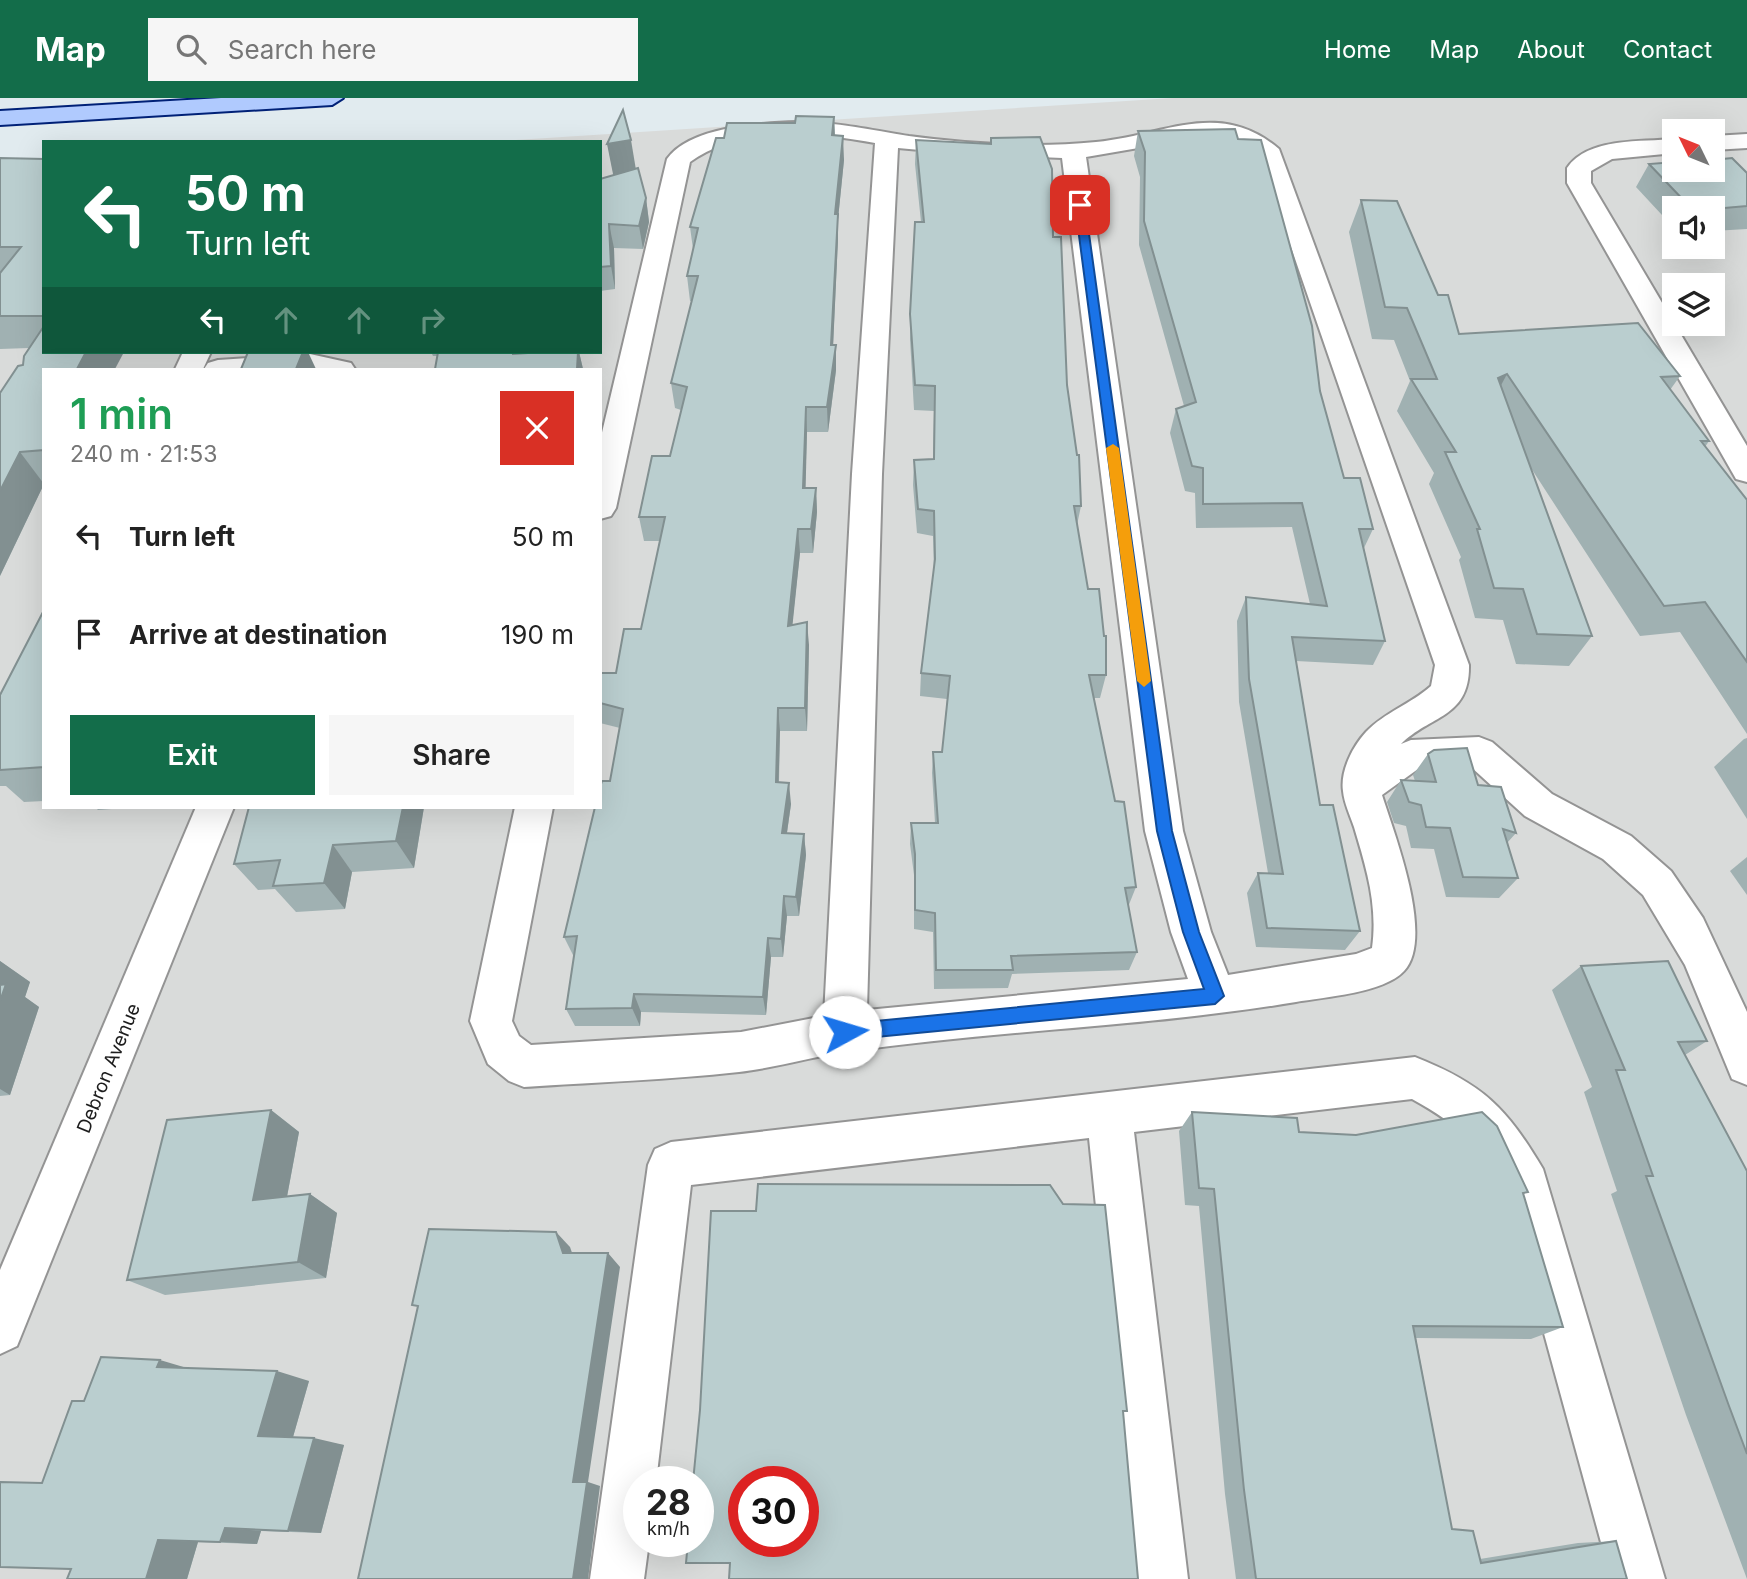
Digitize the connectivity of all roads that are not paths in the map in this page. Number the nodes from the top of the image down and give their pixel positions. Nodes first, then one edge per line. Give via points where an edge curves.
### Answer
1 (332, 98) edge
2 (0, 118) edge
3 (887, 140) junction
4 (1747, 141) edge
5 (1726, 142) edge
6 (1662, 148) edge
7 (1073, 150) junction
8 (339, 363) edge
9 (230, 368) edge
10 (1747, 472) edge
11 (602, 499) edge
12 (1361, 789) junction
13 (214, 809) edge
14 (534, 809) edge
15 (1215, 996) junction
16 (845, 1032) junction
17 (1747, 1064) edge
18 (1109, 1114) junction
19 (0, 1329) edge
20 (617, 1579) edge
21 (1161, 1579) edge
22 (1638, 1579) edge

1 - 2 street
3 - 7 street
3 - 11 street via 836,130 760,132 712,139 690,148 679,159
3 - 16 street via 860,602
4 - 5 street
6 - 10 street via 1596,156 1579,168 1579,183
7 - 12 street via 1219,128 1250,135 1271,154 1452,665 1452,683 1444,696 1377,744 1365,764
7 - 15 street via 1164,831 1191,932
8 - 9 street
12 - 15 street via 1390,879 1391,957 1356,973
12 - 17 street via 1411,755 1479,752 1548,811 1611,841 1642,866 1668,900 1701,955
13 - 19 street, Debron Avenue
14 - 16 street via 491,1021 503,1050 524,1066 741,1052
15 - 16 street
18 - 20 street via 671,1165
18 - 21 street
18 - 22 street via 1415,1078 1464,1104 1500,1139 1527,1185

